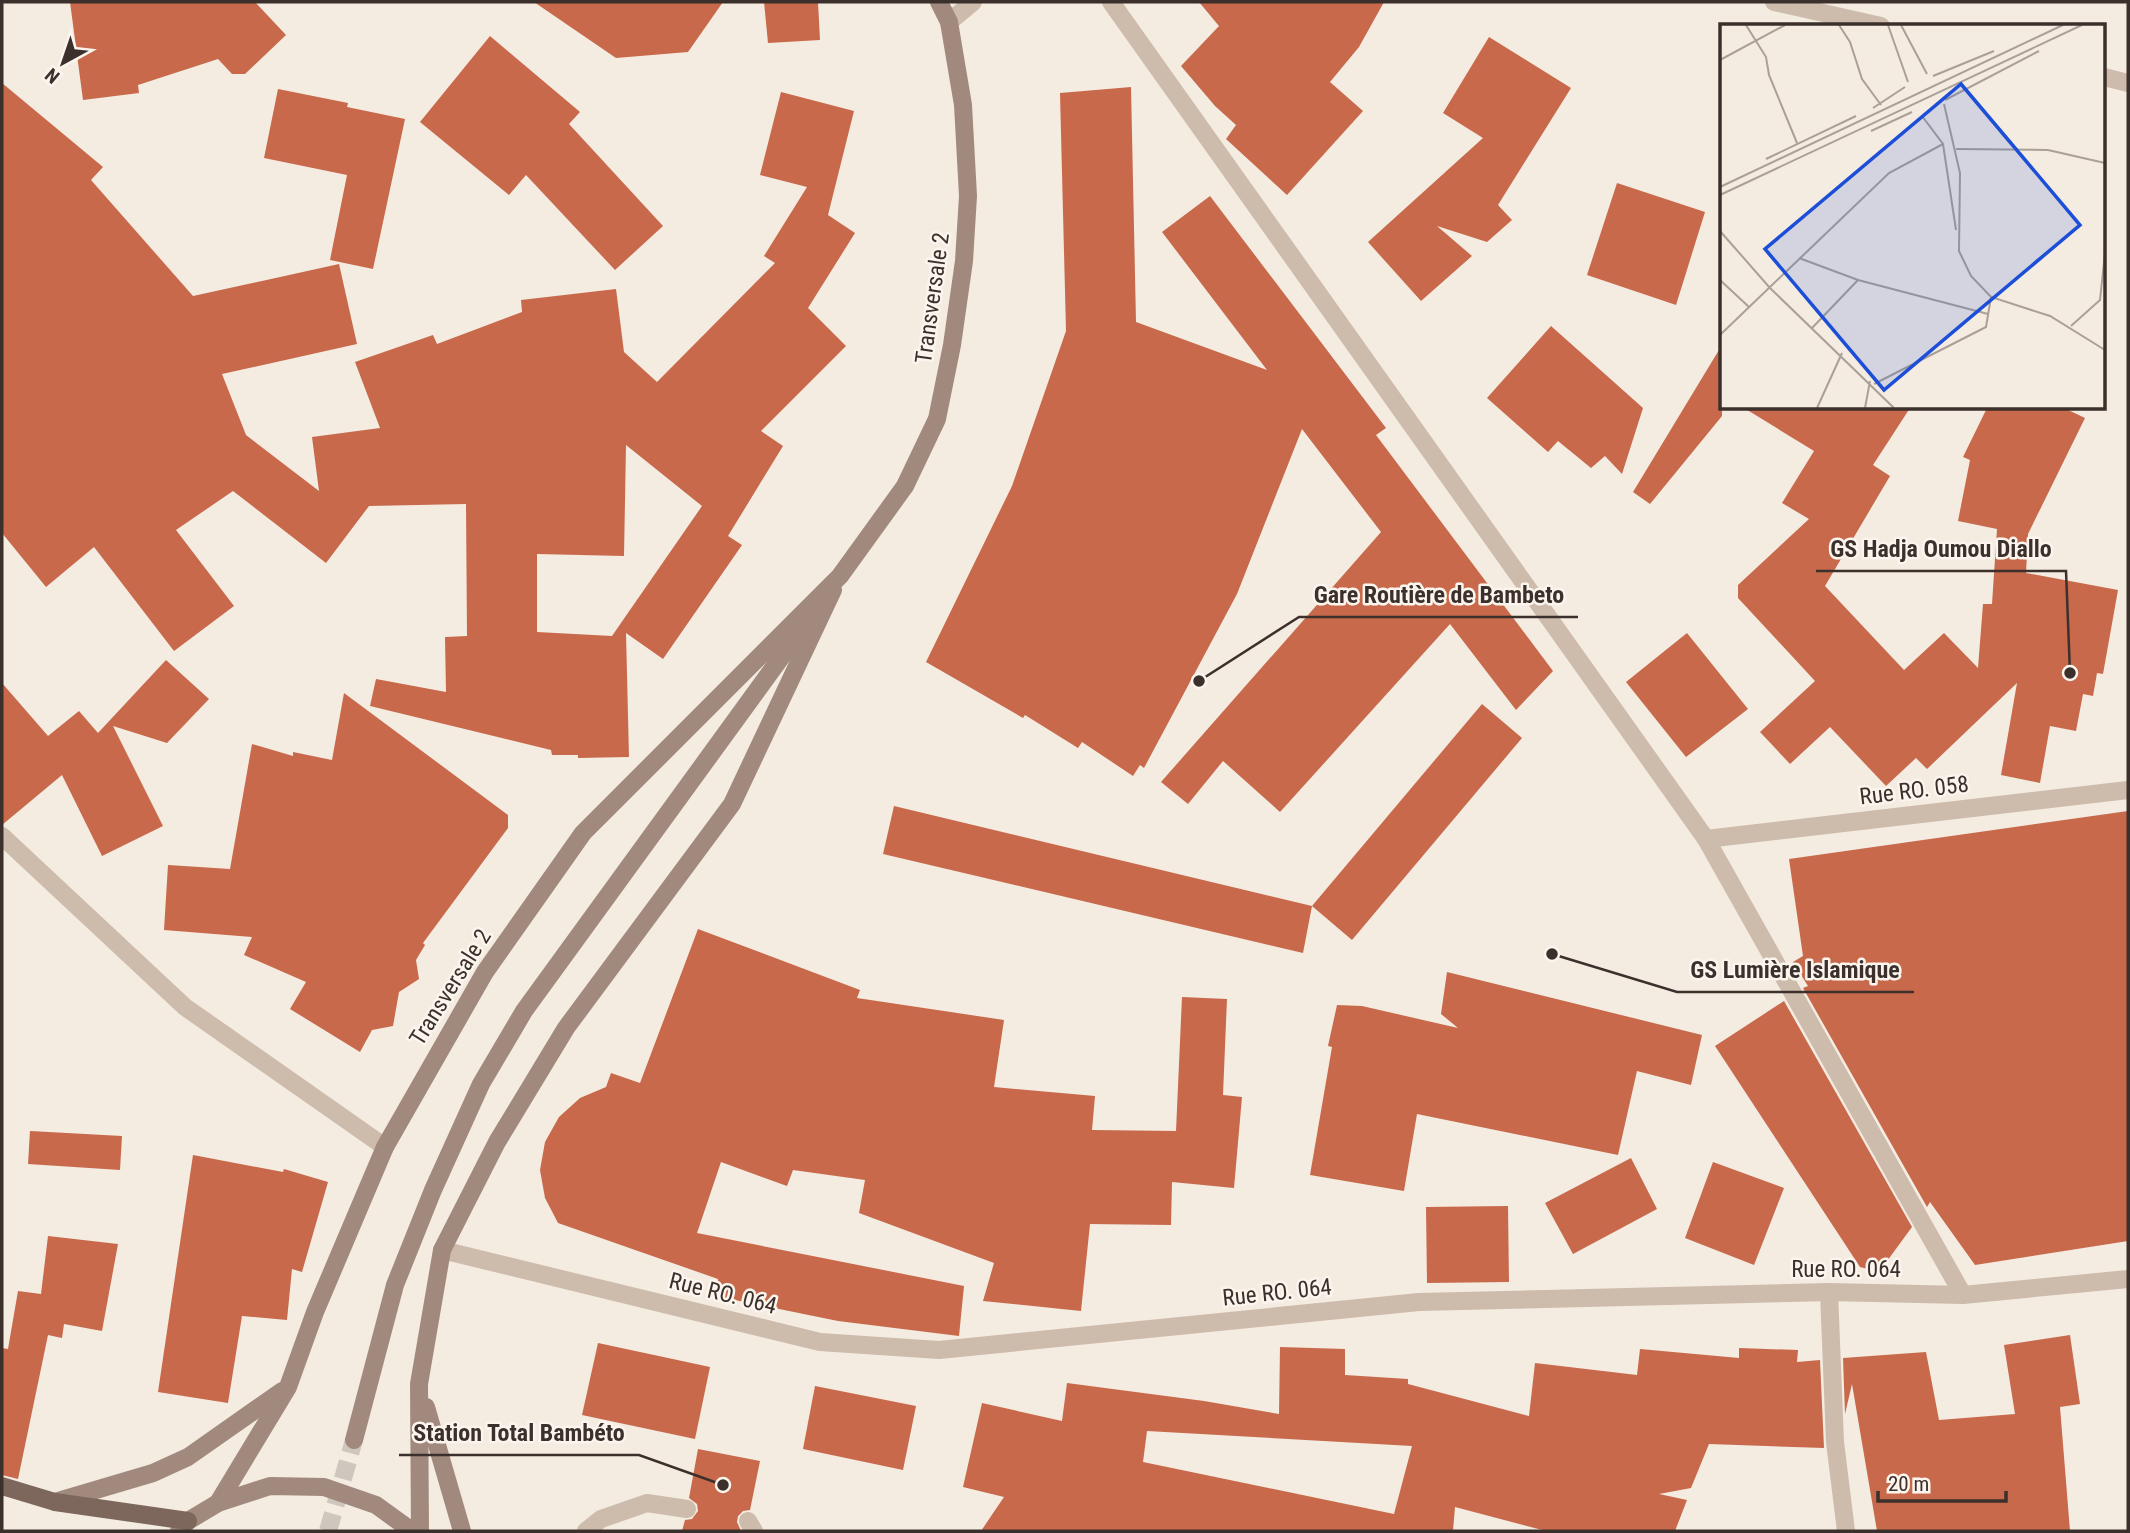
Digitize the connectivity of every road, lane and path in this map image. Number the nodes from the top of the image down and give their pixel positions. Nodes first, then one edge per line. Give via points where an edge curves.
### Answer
1 (939, 2) edge
2 (973, 2) edge
3 (1111, 2) edge
4 (1774, 2) edge
5 (949, 22) junction
6 (1872, 24) edge
7 (2106, 78) edge
8 (2128, 83) edge
9 (840, 576) junction
10 (2128, 790) edge
11 (2, 836) edge
12 (1706, 839) junction
13 (385, 1147) junction
14 (442, 1250) junction
15 (2128, 1279) edge
16 (1829, 1292) junction
17 (1963, 1295) junction
18 (419, 1384) junction
19 (288, 1387) junction
20 (354, 1440) tunnel mouth
21 (2, 1486) edge
22 (55, 1502) junction
23 (218, 1503) junction
24 (687, 1509) dead end
25 (184, 1526) edge
26 (412, 1531) edge
27 (420, 1531) edge
28 (462, 1531) edge
29 (586, 1531) edge
30 (1846, 1531) edge

1 - 5 main road, Transversale 2
2 - 5 street
3 - 12 street
4 - 6 street
5 - 9 main road, Transversale 2 via 963,104 968,196 962,273 940,407 905,486
7 - 8 street
9 - 13 main road, Transversale 2 via 583,832 485,972
9 - 14 main road, Transversale 2 via 732,804 566,1028 496,1142
9 - 20 main road via 524,1011 481,1084 395,1286
10 - 12 street, Rue RO. 058
11 - 13 street via 185,1007
12 - 17 street
13 - 19 main road, Transversale 2
14 - 16 street, Rue RO. 064 via 820,1342 939,1350 1419,1302
14 - 18 main road, Transversale 2
15 - 17 street, Rue RO. 064
16 - 17 street, Rue RO. 064
16 - 30 street via 1835,1442
18 - 27 main road, Transversale 2
18 - 28 main road
19 - 22 main road via 188,1457 153,1473
19 - 23 main road, Transversale 2
21 - 22 main road
22 - 25 main road
23 - 25 main road
23 - 26 main road via 270,1486 324,1487 376,1505
24 - 29 street via 647,1503 601,1519

